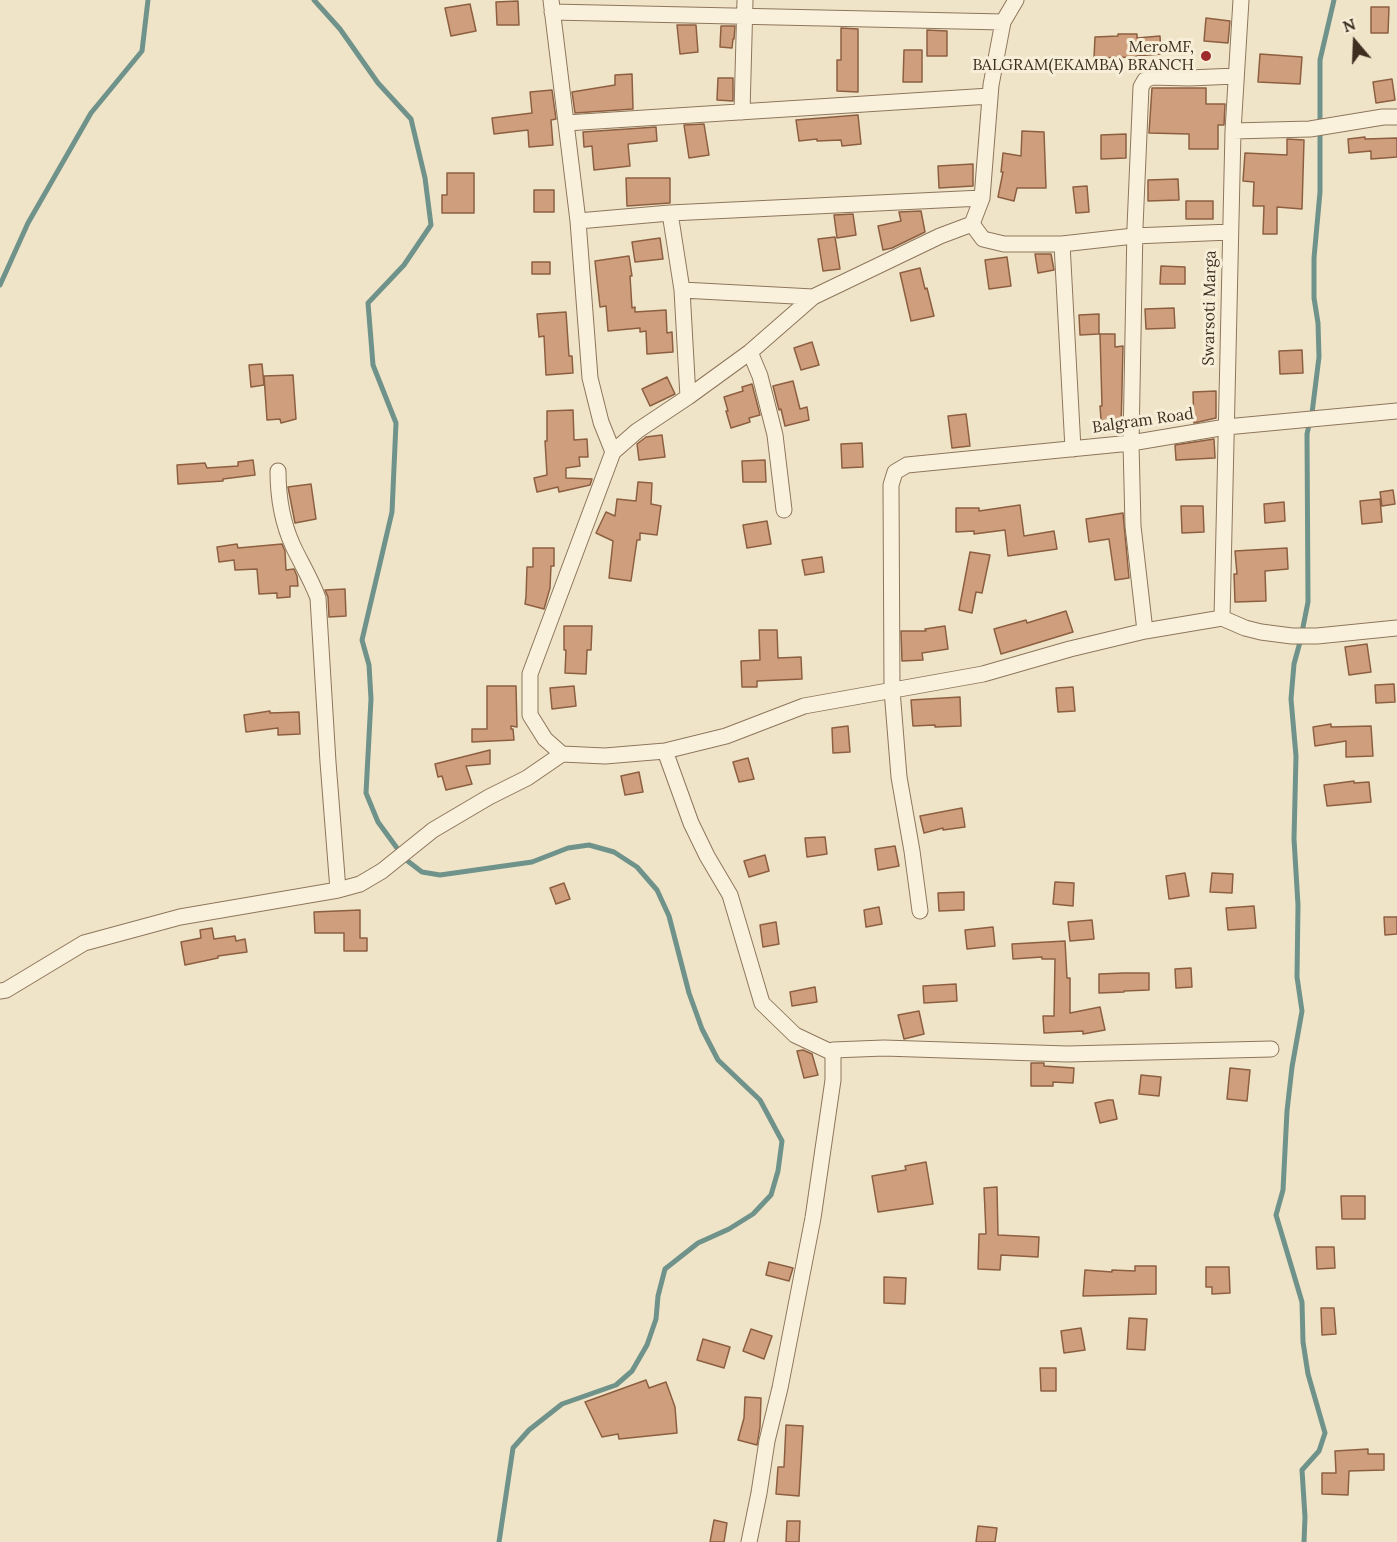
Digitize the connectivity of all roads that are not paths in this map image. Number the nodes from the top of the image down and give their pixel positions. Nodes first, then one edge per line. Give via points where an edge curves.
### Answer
1 (745, 0) edge
2 (1016, 0) edge
3 (1241, 0) edge
4 (552, 6) edge
5 (745, 16) junction
6 (1004, 22) junction
7 (1236, 76) junction
8 (990, 96) junction
9 (742, 112) junction
10 (1397, 117) edge
11 (566, 123) junction
12 (1233, 131) junction
13 (982, 198) junction
14 (670, 213) junction
15 (578, 221) junction
16 (972, 224) junction
17 (1230, 232) junction
18 (1134, 236) junction
19 (1062, 244) junction
20 (682, 290) junction
21 (813, 297) junction
22 (750, 352) junction
23 (688, 397) junction
24 (1397, 411) edge
25 (1226, 427) junction
26 (1131, 443) junction
27 (1073, 448) junction
28 (613, 452) junction
29 (278, 471) dead end
30 (784, 510) dead end
31 (1222, 618) junction
32 (1397, 628) edge
33 (1145, 631) junction
34 (892, 690) junction
35 (665, 752) junction
36 (562, 754) junction
37 (338, 890) junction
38 (920, 911) dead end
39 (0, 991) edge
40 (1271, 1049) dead end
41 (833, 1053) junction
42 (749, 1542) edge

1 - 5 street
2 - 6 street
3 - 7 street, Swarsoti Marga
4 - 5 street
4 - 11 street
5 - 6 street
5 - 9 street
6 - 8 street
7 - 12 street, Swarsoti Marga
7 - 18 street via 1152,77 1140,87
8 - 9 street
8 - 13 street
9 - 11 street
10 - 12 street via 1312,129
11 - 15 street
12 - 17 street, Swarsoti Marga
13 - 14 street
13 - 16 street
14 - 15 street
14 - 20 street
15 - 28 street via 590,378
16 - 19 street via 983,239 1004,244
16 - 21 street
17 - 18 street
17 - 25 street, Swarsoti Marga
18 - 19 street
18 - 26 street
19 - 27 street
20 - 21 street
20 - 23 street
21 - 22 street
22 - 23 street
22 - 30 street via 775,435
23 - 28 street
24 - 25 street, Balgram Road
25 - 26 street, Balgram Road
25 - 31 street, Swarsoti Marga
26 - 27 street, Balgram Road
26 - 33 street via 1133,526
27 - 34 street, Balgram Road via 907,465 895,472 891,485
28 - 36 street via 530,674 530,715 545,739
29 - 37 street via 286,527 318,598
31 - 32 street via 1245,628 1292,636
31 - 33 street
33 - 34 street via 983,674
34 - 35 street via 804,706 726,736
34 - 38 street via 899,777
35 - 36 street
35 - 41 street via 691,823 730,895 762,1003 795,1035
36 - 37 street via 433,830 382,871 360,884
37 - 39 street via 180,917 84,944
40 - 41 street via 1067,1054 884,1048
41 - 42 street via 833,1080 813,1218

